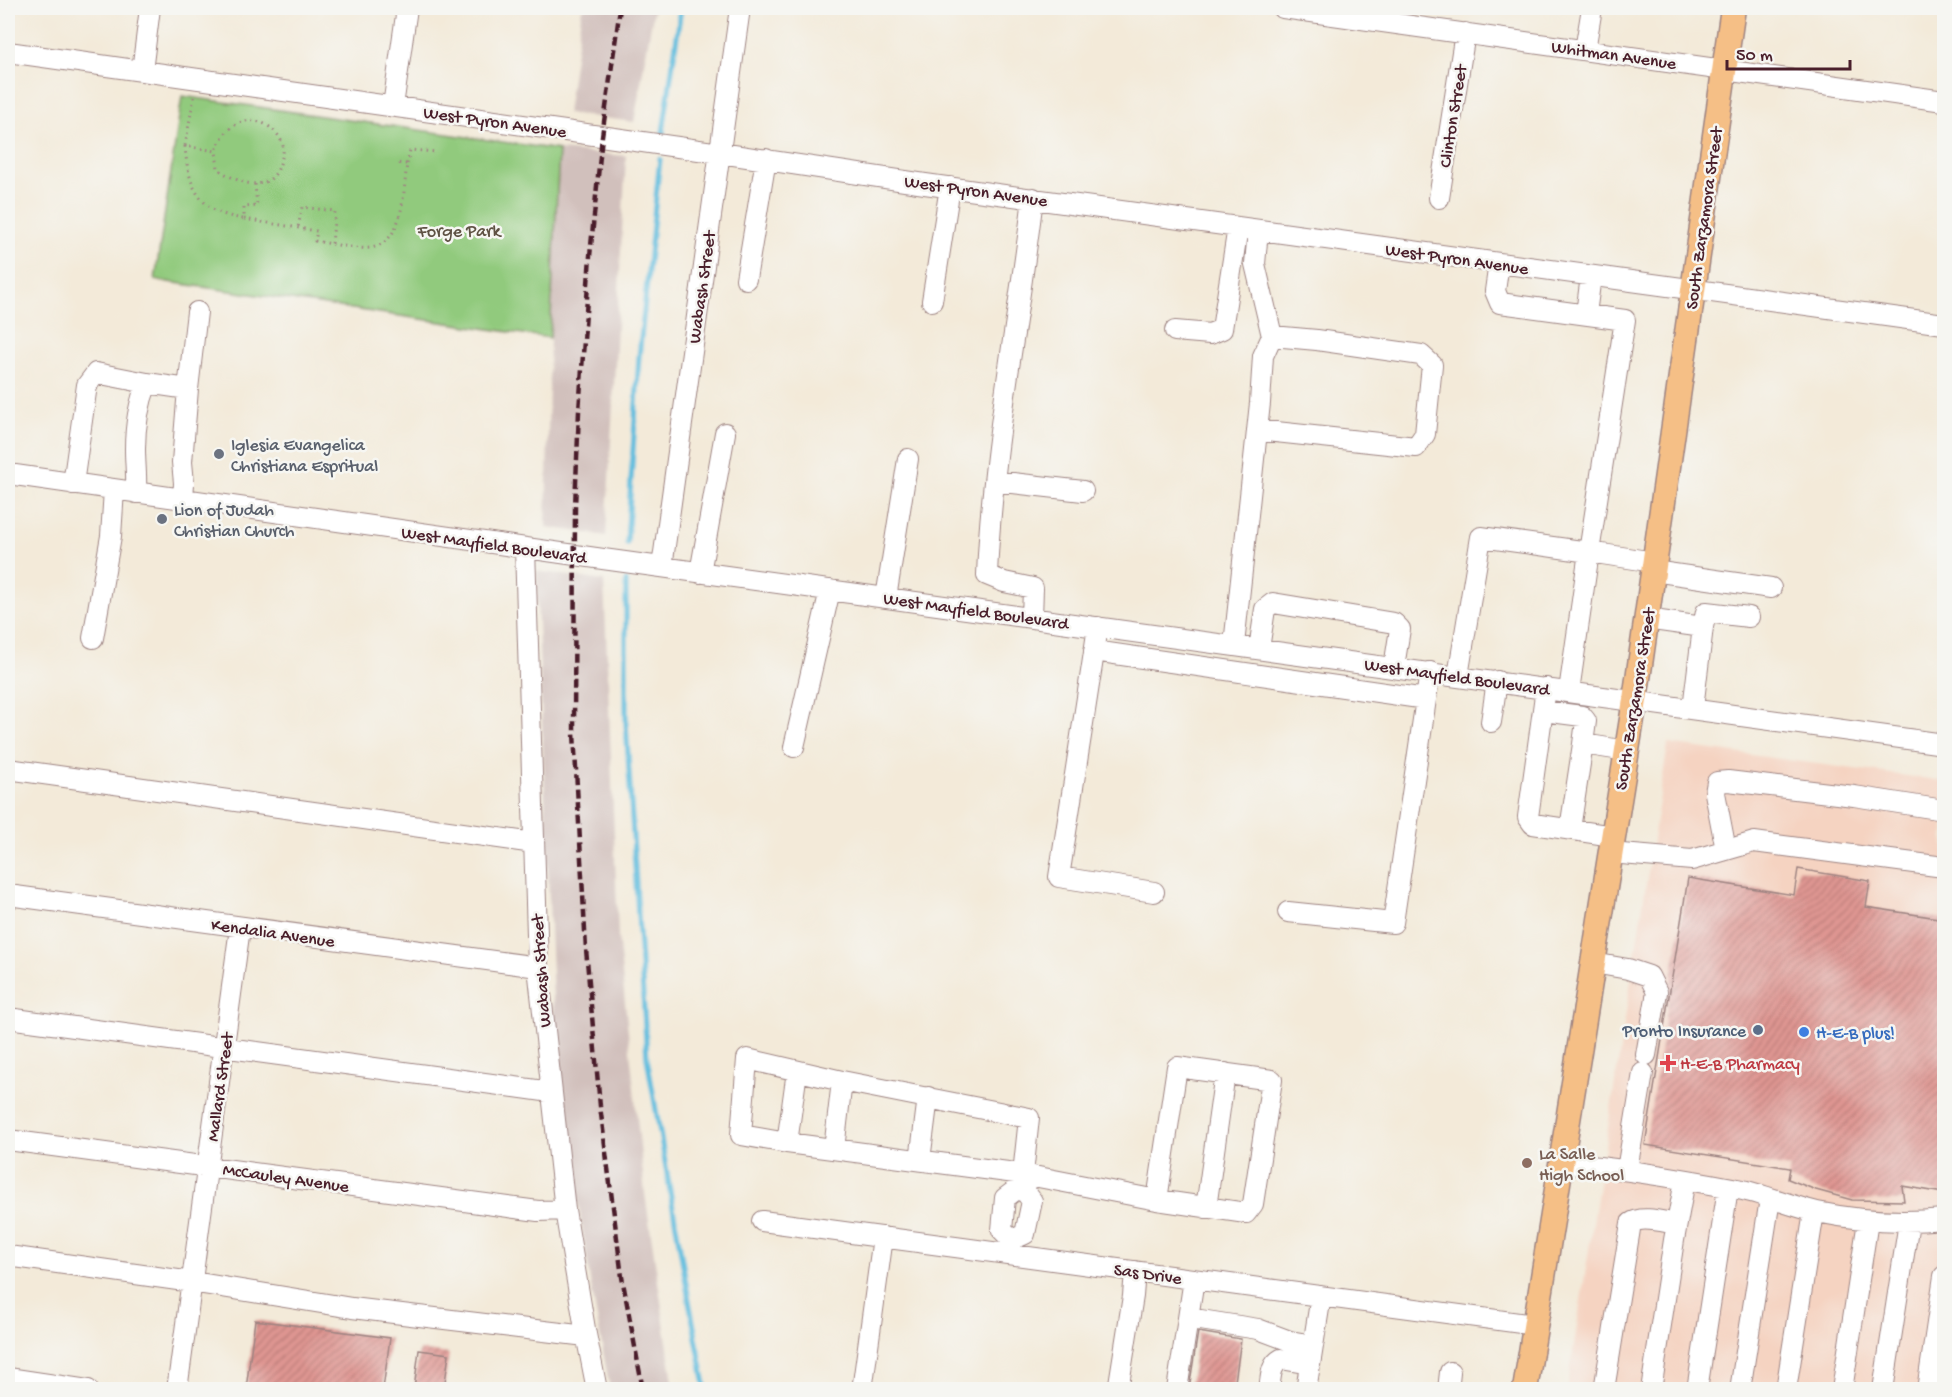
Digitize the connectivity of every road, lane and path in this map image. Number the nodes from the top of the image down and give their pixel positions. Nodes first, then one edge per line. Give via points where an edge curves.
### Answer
1 (150, 8) edge
2 (407, 8) edge
3 (740, 8) edge
4 (1283, 8) edge
5 (1591, 8) edge
6 (1733, 8) edge
7 (1465, 33) junction
8 (1586, 50) junction
9 (8, 52) edge
10 (1725, 70) junction
11 (142, 71) junction
12 (1944, 101) edge
13 (192, 103) dead end
14 (393, 106) junction
15 (185, 146) junction
16 (216, 151) junction
17 (436, 152) dead end
18 (720, 153) junction
19 (766, 159) junction
20 (396, 163) dead end
21 (407, 164) junction
22 (255, 184) junction
23 (950, 187) junction
24 (1033, 198) junction
25 (1439, 198) dead end
26 (244, 219) junction
27 (298, 228) junction
28 (1248, 229) junction
29 (332, 244) junction
30 (1499, 263) junction
31 (1591, 276) junction
32 (746, 279) dead end
33 (1692, 290) junction
34 (932, 301) dead end
35 (197, 312) dead end
36 (1586, 314) junction
37 (1944, 324) edge
38 (1175, 331) dead end
39 (1272, 336) junction
40 (147, 383) junction
41 (188, 389) junction
42 (1257, 430) junction
43 (725, 433) dead end
44 (908, 459) dead end
45 (8, 474) edge
46 (995, 481) junction
47 (73, 484) junction
48 (114, 490) junction
49 (1083, 491) dead end
50 (136, 493) junction
51 (183, 500) junction
52 (525, 548) junction
53 (1589, 552) junction
54 (1653, 566) junction
55 (662, 567) junction
56 (700, 573) junction
57 (1771, 588) dead end
58 (830, 590) junction
59 (886, 598) junction
60 (1749, 617) dead end
61 (1032, 618) junction
62 (1646, 619) junction
63 (1098, 627) junction
64 (1703, 627) junction
65 (93, 638) dead end
66 (1234, 645) junction
67 (1258, 649) junction
68 (1094, 651) junction
69 (1394, 667) junction
70 (1430, 672) junction
71 (1458, 676) junction
72 (1497, 681) junction
73 (1546, 688) junction
74 (1569, 691) junction
75 (1426, 699) junction
76 (1635, 700) junction
77 (1693, 708) junction
78 (1543, 711) junction
79 (1491, 722) dead end
80 (1582, 744) junction
81 (1944, 744) edge
82 (794, 747) dead end
83 (1627, 751) junction
84 (8, 770) edge
85 (1944, 810) edge
86 (1570, 829) junction
87 (534, 843) junction
88 (1612, 845) junction
89 (1726, 850) junction
90 (1944, 867) edge
91 (1154, 891) dead end
92 (8, 895) edge
93 (1287, 912) dead end
94 (240, 928) junction
95 (1593, 963) junction
96 (538, 967) junction
97 (8, 1018) edge
98 (224, 1048) junction
99 (797, 1071) junction
100 (1225, 1073) junction
101 (842, 1081) junction
102 (551, 1092) junction
103 (928, 1097) junction
104 (8, 1140) edge
105 (787, 1143) junction
106 (834, 1149) junction
107 (920, 1160) junction
108 (1561, 1163) junction
109 (208, 1167) junction
110 (1628, 1170) junction
111 (1022, 1180) junction
112 (1685, 1180) junction
113 (1728, 1188) junction
114 (1770, 1199) junction
115 (1157, 1200) junction
116 (1206, 1208) junction
117 (565, 1210) junction
118 (1814, 1212) junction
119 (1944, 1219) edge
120 (762, 1221) dead end
121 (1868, 1221) junction
122 (1909, 1222) junction
123 (1677, 1224) junction
124 (883, 1237) junction
125 (1011, 1247) junction
126 (8, 1256) edge
127 (1135, 1271) junction
128 (1944, 1276) edge
129 (1194, 1279) junction
130 (192, 1282) junction
131 (1320, 1296) junction
132 (1188, 1318) junction
133 (1535, 1325) junction
134 (586, 1336) junction
135 (1311, 1354) junction
136 (8, 1378) edge
137 (862, 1383) dead end
138 (88, 1389) edge
139 (177, 1389) edge
140 (597, 1389) edge
141 (1118, 1389) edge
142 (1177, 1389) edge
143 (1269, 1389) edge
144 (1306, 1389) edge
145 (1525, 1389) edge
146 (1604, 1389) edge
147 (1651, 1389) edge
148 (1697, 1389) edge
149 (1740, 1389) edge
150 (1786, 1389) edge
151 (1842, 1389) edge
152 (1884, 1389) edge
153 (1927, 1389) edge

1 - 11 street
2 - 14 street
3 - 18 street, Wabash Street
4 - 7 street, Whitman Avenue
5 - 8 street
6 - 10 main road, South Zarzamora Street
7 - 8 street, Whitman Avenue
7 - 25 street, Clinton Street
8 - 10 street, Whitman Avenue
9 - 11 street, West Pyron Avenue
10 - 12 street, Whitman Avenue
10 - 33 main road, South Zarzamora Street
11 - 14 street, West Pyron Avenue
13 - 15 path
14 - 18 street, West Pyron Avenue
15 - 16 path
15 - 26 path via 189,178 195,191 211,207
16 - 22 path via 218,169 233,179
16 - 22 path via 222,137 240,122 262,122 272,129 284,154 272,178
17 - 21 path via 410,150
18 - 19 street, West Pyron Avenue
18 - 55 street, Wabash Street
19 - 23 street, West Pyron Avenue
19 - 32 street
20 - 21 path
21 - 29 path via 395,231 371,248
22 - 26 path via 257,206 244,207
23 - 24 street, West Pyron Avenue
23 - 34 street
24 - 28 street, West Pyron Avenue
24 - 46 street
26 - 27 path
27 - 29 path via 317,231 315,241
27 - 29 path via 302,207 335,211
28 - 30 street, West Pyron Avenue
28 - 38 street via 1222,329 1210,334
28 - 39 street
30 - 31 street, West Pyron Avenue
30 - 36 street via 1495,291 1500,303
31 - 33 street, West Pyron Avenue
31 - 36 street
33 - 37 street, West Pyron Avenue
33 - 54 main road, South Zarzamora Street
35 - 41 street
36 - 53 street via 1625,320
39 - 42 street via 1263,356
39 - 42 street via 1421,355 1432,365 1425,434 1416,447
40 - 41 street
40 - 47 street via 96,373 87,385
40 - 50 street via 141,398 135,450
41 - 51 street
42 - 66 street
43 - 56 street
44 - 59 street
45 - 47 street, West Mayfield Boulevard
46 - 49 street
46 - 61 street via 987,575 1033,588
47 - 48 street, West Mayfield Boulevard
48 - 50 street, West Mayfield Boulevard
48 - 65 street via 111,536
50 - 51 street, West Mayfield Boulevard
51 - 52 street, West Mayfield Boulevard
52 - 55 street, West Mayfield Boulevard
52 - 87 street, Wabash Street
53 - 54 street
53 - 71 street via 1481,537
53 - 74 street
54 - 57 street
54 - 62 main road, South Zarzamora Street
55 - 56 street, West Mayfield Boulevard
56 - 58 street, West Mayfield Boulevard
58 - 59 street, West Mayfield Boulevard
58 - 82 street
59 - 61 street, West Mayfield Boulevard
60 - 64 street via 1706,612
61 - 63 street, West Mayfield Boulevard
62 - 64 street
62 - 76 main road, South Zarzamora Street
63 - 66 street, West Mayfield Boulevard
63 - 68 street
64 - 77 street
66 - 67 street, West Mayfield Boulevard
67 - 69 street, West Mayfield Boulevard
67 - 69 street via 1265,609 1273,603 1394,623 1400,629
68 - 75 street
68 - 91 street via 1059,877
69 - 70 street, West Mayfield Boulevard
70 - 71 street, West Mayfield Boulevard
70 - 75 street
71 - 72 street, West Mayfield Boulevard
72 - 73 street, West Mayfield Boulevard
72 - 79 street
73 - 74 street, West Mayfield Boulevard
73 - 78 street
74 - 76 street, West Mayfield Boulevard
75 - 93 street via 1393,923
76 - 77 street, West Mayfield Boulevard
76 - 83 main road, South Zarzamora Street
77 - 81 street, West Mayfield Boulevard
78 - 80 street via 1582,716 1586,721
78 - 86 street via 1528,818 1533,824
80 - 83 street
80 - 86 street
83 - 88 main road, South Zarzamora Street
84 - 87 street
85 - 89 street via 1717,782 1714,793
86 - 88 street
87 - 96 street, Wabash Street
88 - 89 street via 1692,860
88 - 95 main road, South Zarzamora Street
89 - 90 street via 1754,842
92 - 94 street, Kendalia Avenue
94 - 96 street, Kendalia Avenue
94 - 98 street, Mallard Street
95 - 108 main road, South Zarzamora Street
95 - 110 street via 1649,976 1656,992
96 - 102 street, Wabash Street
97 - 98 street
98 - 102 street
98 - 109 street, Mallard Street
99 - 101 street
99 - 105 street
99 - 105 street via 747,1059 741,1135
100 - 115 street via 1177,1067
100 - 116 street
100 - 116 street via 1272,1080 1253,1204 1246,1213
101 - 103 street
101 - 106 street
102 - 117 street, Wabash Street
103 - 107 street
103 - 111 street via 1029,1118
104 - 109 street, McCauley Avenue
105 - 106 street
106 - 107 street
107 - 111 street
108 - 110 street
108 - 133 main road, South Zarzamora Street
109 - 117 street, McCauley Avenue via 538,1211
109 - 130 street, Mallard Street
110 - 112 street
111 - 115 street
111 - 125 street via 1005,1198 1002,1230
112 - 113 street
112 - 123 street
113 - 114 street
113 - 148 street
114 - 118 street
114 - 149 street
115 - 116 street
117 - 134 street, Wabash Street
118 - 121 street
118 - 150 street
119 - 122 street
120 - 124 street, Sas Drive
121 - 122 street
121 - 151 street
122 - 152 street
123 - 146 street via 1642,1219 1631,1223
123 - 147 street
124 - 125 street, Sas Drive
124 - 137 street
125 - 127 street, Sas Drive
126 - 130 street
127 - 129 street, Sas Drive
127 - 141 street
128 - 153 street
129 - 131 street, Sas Drive
129 - 132 street
130 - 134 street via 352,1308
130 - 139 street, Mallard Street
131 - 133 street, Sas Drive
131 - 135 street
132 - 135 street via 1258,1329
132 - 142 street
133 - 145 main road, South Zarzamora Street
134 - 140 street, Wabash Street
135 - 143 street via 1276,1362
135 - 144 street
136 - 138 street

